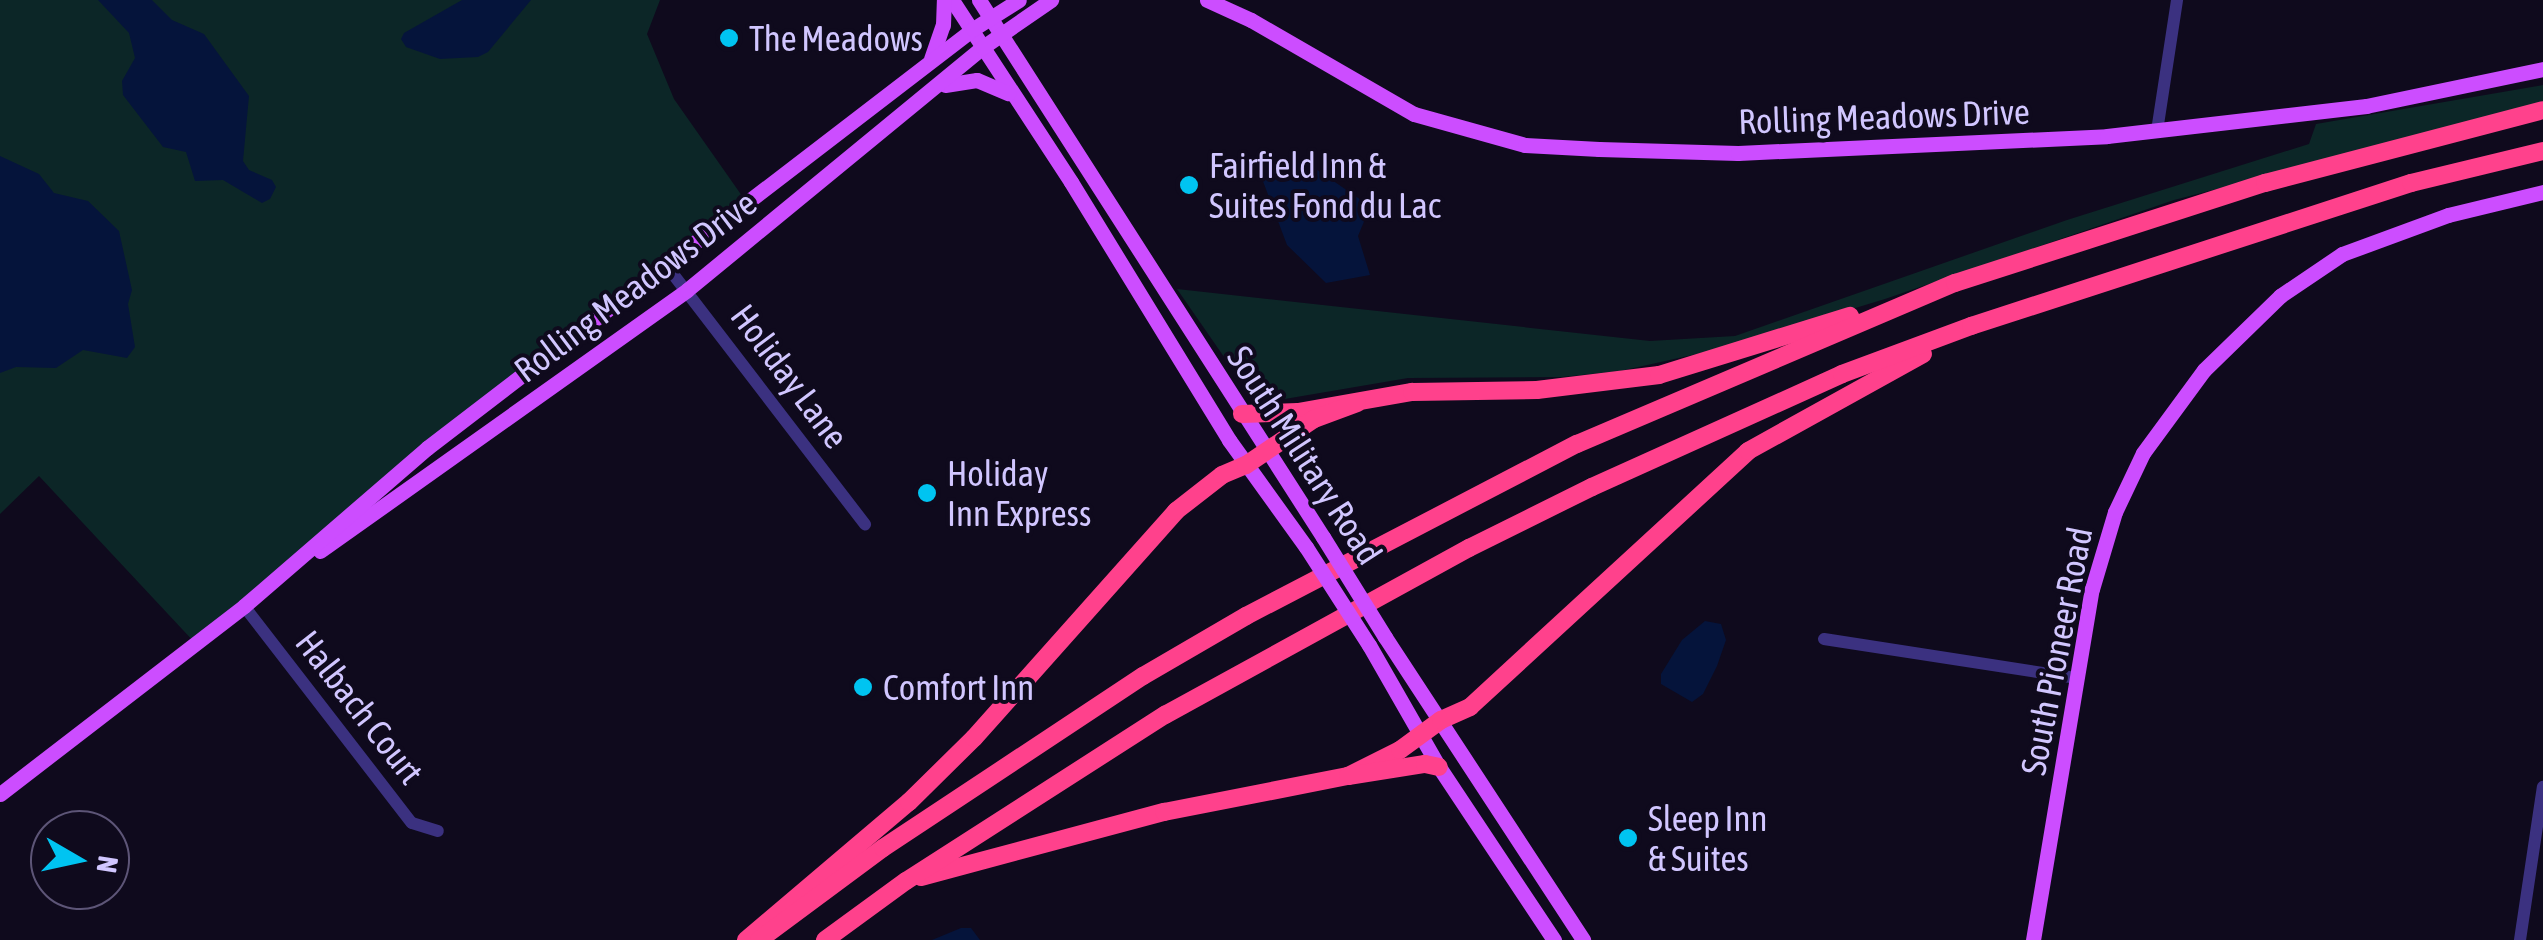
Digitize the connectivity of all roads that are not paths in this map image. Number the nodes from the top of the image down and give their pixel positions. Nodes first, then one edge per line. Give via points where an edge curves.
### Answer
1 (944, 0) edge
2 (952, 0) edge
3 (980, 0) edge
4 (1018, 0) edge
5 (1051, 0) edge
6 (1207, 0) edge
7 (1224, 0) edge
8 (2176, 0) edge
9 (992, 17) junction
10 (1251, 20) junction
11 (973, 29) junction
12 (1002, 33) junction
13 (983, 47) junction
14 (928, 64) junction
15 (2543, 70) edge
16 (936, 88) junction
17 (1015, 97) junction
18 (2543, 110) edge
19 (2156, 132) junction
20 (2543, 151) edge
21 (2543, 192) edge
22 (666, 265) junction
23 (1956, 283) junction
24 (687, 290) junction
25 (1971, 326) junction
26 (1357, 403) junction
27 (1242, 414) junction
28 (1265, 452) junction
29 (1246, 465) junction
30 (865, 524) dead end
31 (244, 606) junction
32 (1824, 639) dead end
33 (2077, 678) junction
34 (1441, 720) junction
35 (1421, 734) junction
36 (1439, 767) junction
37 (1348, 776) junction
38 (2543, 787) edge
39 (1, 791) edge
40 (438, 831) dead end
41 (906, 881) junction
42 (746, 940) edge
43 (760, 940) edge
44 (825, 940) edge
45 (1554, 940) edge
46 (1583, 940) edge
47 (2034, 940) edge
48 (2520, 940) edge

1 - 14 main road
2 - 11 main road, South Military Road
3 - 9 main road, South Military Road
4 - 9 main road, Rolling Meadows Drive
5 - 12 main road, Rolling Meadows Drive
6 - 10 main road, Rolling Meadows Drive
7 - 10 main road, Rolling Meadows Drive
8 - 19 street
9 - 11 main road, Rolling Meadows Drive
9 - 12 main road, South Military Road
10 - 19 main road, Rolling Meadows Drive via 1414,114 1525,145 1738,153
11 - 13 main road, South Military Road
11 - 14 main road, Rolling Meadows Drive
12 - 13 main road, Rolling Meadows Drive
12 - 27 main road, South Military Road
13 - 16 main road, Rolling Meadows Drive
13 - 17 main road, South Military Road
14 - 22 main road, Rolling Meadows Drive
15 - 19 main road, Rolling Meadows Drive via 2366,106
16 - 17 main road via 977,80
16 - 24 main road, Rolling Meadows Drive
17 - 29 main road, South Military Road
18 - 23 highway via 2265,184
20 - 25 highway via 2411,183
21 - 33 main road, South Pioneer Road via 2448,215 2342,254 2280,296 2204,370 2143,452 2124,490 2097,569
22 - 24 street, Holiday Lane
22 - 31 main road, Rolling Meadows Drive via 427,448
23 - 26 highway via 1659,375 1537,390 1412,392
23 - 43 highway via 1577,444 1246,616 1040,742
24 - 30 street, Holiday Lane
24 - 31 main road, Rolling Meadows Drive
25 - 34 highway via 1748,451 1617,567 1522,664 1470,707
25 - 41 highway via 1842,374 1468,548 1165,715
26 - 27 highway
26 - 28 highway via 1314,419
27 - 28 main road, South Military Road
28 - 29 highway
28 - 34 main road, South Military Road, bridge
29 - 35 main road, South Military Road, bridge via 1306,547
29 - 42 highway via 1176,511 935,777
31 - 39 main road, Rolling Meadows Drive
31 - 40 street, Halbach Court via 412,823
32 - 33 street
33 - 47 main road, South Pioneer Road
34 - 35 highway
34 - 46 main road, South Military Road
35 - 36 main road, South Military Road
35 - 37 highway
36 - 37 highway
36 - 45 main road, South Military Road
37 - 41 highway via 1125,821
38 - 48 street
41 - 44 highway

